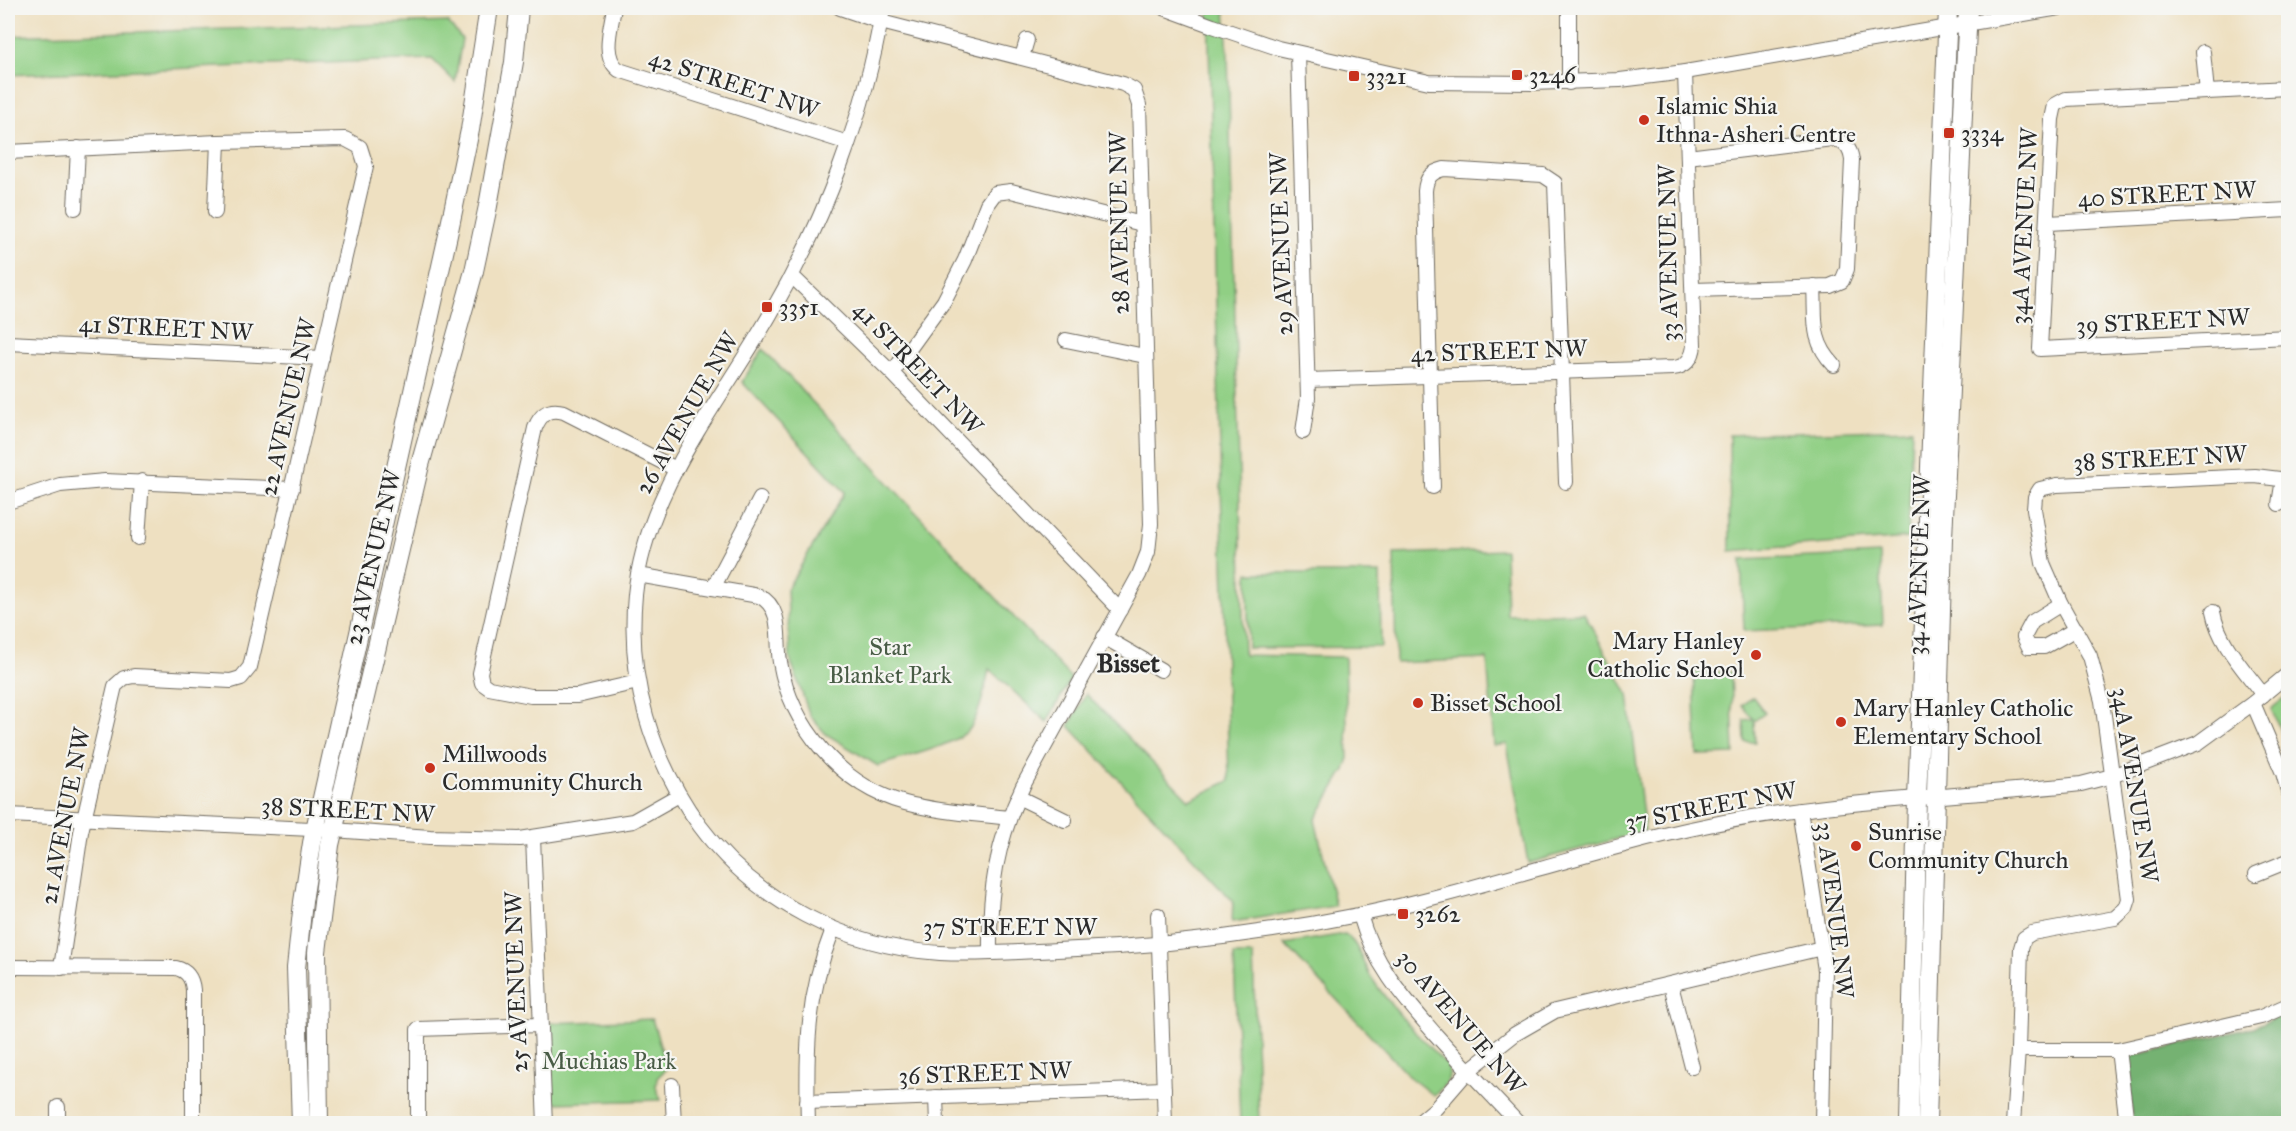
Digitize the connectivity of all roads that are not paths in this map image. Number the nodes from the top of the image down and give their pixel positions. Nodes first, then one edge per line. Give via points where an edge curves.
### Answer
1 (489, 8) edge
2 (511, 8) edge
3 (519, 8) edge
4 (614, 8) edge
5 (840, 8) edge
6 (883, 8) edge
7 (1164, 8) edge
8 (1569, 8) edge
9 (1948, 8) edge
10 (2059, 8) edge
11 (1967, 16) edge
12 (881, 22) junction
13 (1947, 28) junction
14 (1026, 40) dead end
15 (2203, 52) dead end
16 (1298, 53) junction
17 (1022, 57) junction
18 (514, 62) junction
19 (1685, 72) junction
20 (1569, 83) junction
21 (2289, 88) edge
22 (2207, 92) junction
23 (218, 142) junction
24 (848, 144) junction
25 (78, 148) junction
26 (8, 152) edge
27 (1688, 157) junction
28 (75, 208) dead end
29 (2289, 210) edge
30 (215, 212) dead end
31 (2048, 223) junction
32 (1142, 224) junction
33 (792, 276) junction
34 (1814, 286) junction
35 (1693, 290) junction
36 (2289, 337) edge
37 (1066, 340) dead end
38 (8, 343) edge
39 (2040, 350) joint
40 (1145, 356) junction
41 (322, 358) junction
42 (1689, 361) joint
43 (1834, 365) dead end
44 (1562, 372) junction
45 (892, 373) junction
46 (1430, 376) junction
47 (1308, 380) junction
48 (1303, 432) dead end
49 (676, 469) junction
50 (2286, 479) edge
51 (142, 481) junction
52 (1566, 482) dead end
53 (1433, 487) dead end
54 (292, 489) junction
55 (2040, 489) joint
56 (760, 499) dead end
57 (8, 502) edge
58 (2278, 504) dead end
59 (138, 538) dead end
60 (638, 575) junction
61 (713, 588) junction
62 (2061, 604) junction
63 (1120, 610) junction
64 (2213, 612) dead end
65 (2076, 629) junction
66 (1104, 637) junction
67 (1161, 670) dead end
68 (2289, 674) edge
69 (124, 678) joint
70 (638, 682) junction
71 (2258, 699) junction
72 (2112, 776) junction
73 (2289, 791) edge
74 (679, 795) junction
75 (1018, 797) junction
76 (1936, 798) junction
77 (1917, 800) junction
78 (1800, 810) junction
79 (8, 815) edge
80 (1009, 818) junction
81 (83, 819) junction
82 (1065, 820) dead end
83 (315, 830) junction
84 (333, 830) junction
85 (533, 838) junction
86 (2289, 861) edge
87 (738, 869) joint
88 (2256, 874) dead end
89 (1158, 915) dead end
90 (1360, 915) junction
91 (833, 929) junction
92 (1158, 944) junction
93 (1822, 948) junction
94 (990, 953) junction
95 (8, 967) edge
96 (61, 968) junction
97 (1671, 985) junction
98 (2289, 1005) edge
99 (540, 1025) junction
100 (2018, 1050) junction
101 (2118, 1050) junction
102 (1692, 1066) dead end
103 (1468, 1071) junction
104 (672, 1085) dead end
105 (1164, 1089) junction
106 (936, 1097) junction
107 (807, 1102) junction
108 (58, 1107) dead end
109 (58, 1124) edge
110 (193, 1124) edge
111 (301, 1124) edge
112 (319, 1124) edge
113 (418, 1124) edge
114 (544, 1124) edge
115 (674, 1124) edge
116 (808, 1124) edge
117 (937, 1124) edge
118 (1165, 1124) edge
119 (1417, 1124) edge
120 (1519, 1124) edge
121 (1822, 1124) edge
122 (1909, 1124) edge
123 (1927, 1124) edge
124 (2013, 1124) edge
125 (2127, 1124) edge

1 - 83 main road, 23 AVENUE NW via 448,235
2 - 18 main road
3 - 18 main road, 23 AVENUE NW
4 - 24 street, 42 STREET NW via 609,50 611,61 619,70
5 - 12 street
6 - 12 street, 26 AVENUE NW
7 - 16 street
8 - 20 street
9 - 13 main road, 34 AVENUE NW
10 - 11 street
11 - 13 street
11 - 76 main road, 34 AVENUE NW via 1943,538
12 - 17 street
12 - 24 street, 26 AVENUE NW
13 - 19 street
13 - 77 main road, 34 AVENUE NW
14 - 17 street
15 - 22 street
16 - 20 street via 1429,81
16 - 47 street, 29 AVENUE NW
17 - 32 street, 28 AVENUE NW via 1134,90 1139,105
18 - 84 main road, 23 AVENUE NW via 476,260 420,465
19 - 20 street
19 - 27 street, 33 AVENUE NW
21 - 22 street
22 - 31 street, 34A AVENUE NW via 2066,99 2055,105
23 - 25 street
23 - 30 street
23 - 41 street, 22 AVENUE NW via 345,139 360,147 365,159 364,175
24 - 33 street, 26 AVENUE NW
25 - 26 street
25 - 28 street
27 - 34 street via 1825,139 1845,143 1852,160 1847,269 1842,281
27 - 35 street, 33 AVENUE NW
29 - 31 street, 40 STREET NW
31 - 39 street, 34A AVENUE NW
32 - 40 street, 28 AVENUE NW
32 - 45 street via 1011,191 994,193 944,301
33 - 45 street, 41 STREET NW
33 - 49 street, 26 AVENUE NW
34 - 35 street
34 - 43 street via 1817,339 1823,354
35 - 42 street, 33 AVENUE NW via 1694,350
36 - 39 street, 39 STREET NW
37 - 40 street, 28 AVENUE NW
38 - 41 street, 41 STREET NW
40 - 63 street, 28 AVENUE NW via 1151,534 1148,552
41 - 54 street, 22 AVENUE NW
42 - 44 street, 42 STREET NW via 1678,367
44 - 46 street, 42 STREET NW
44 - 46 street via 1557,188 1553,180 1544,175 1444,169 1432,174 1425,191
44 - 52 street
45 - 63 street, 41 STREET NW via 1014,489
46 - 47 street, 42 STREET NW
46 - 53 street
47 - 48 street, 29 AVENUE NW
49 - 60 street, 26 AVENUE NW via 657,507
49 - 70 street via 564,412 547,411 540,418 481,666 482,683 497,691 551,697 592,693
50 - 55 street, 38 STREET NW via 2235,476
50 - 58 street, 38 STREET NW
51 - 54 street
51 - 57 street via 72,483
51 - 59 street
54 - 69 street, 22 AVENUE NW via 252,662 244,675 231,681
55 - 62 street, 34A AVENUE NW via 2034,509 2043,563
56 - 61 street
60 - 61 street
60 - 70 street, 26 AVENUE NW via 634,634
61 - 80 street via 759,596 770,603 789,695 814,740 844,771 903,803
62 - 65 street, 34A AVENUE NW
62 - 65 street via 2032,622 2024,637 2029,647 2044,647
63 - 66 street, 28 AVENUE NW
64 - 71 street via 2221,639
65 - 72 street, 34A AVENUE NW via 2090,656 2102,701
66 - 67 street
66 - 75 street, 28 AVENUE NW
68 - 71 street, 37 STREET NW
69 - 81 street, 21 AVENUE NW via 112,693
70 - 74 street, 26 AVENUE NW via 658,755
71 - 72 street, 37 STREET NW via 2198,743
71 - 73 street
72 - 76 street, 37 STREET NW via 2081,784
72 - 100 street, 34A AVENUE NW via 2129,899 2126,908 2115,918 2032,933 2024,938
74 - 85 street, 38 STREET NW via 633,820
74 - 87 street, 26 AVENUE NW via 706,834
75 - 80 street, 28 AVENUE NW
75 - 82 street
76 - 77 street, 37 STREET NW
76 - 123 main road, 34 AVENUE NW
77 - 78 street, 37 STREET NW
77 - 122 main road, 34 AVENUE NW
78 - 90 street, 37 STREET NW via 1670,834
78 - 93 street, 33 AVENUE NW
79 - 81 street, 38 STREET NW
80 - 94 street, 28 AVENUE NW via 990,896
81 - 83 street, 38 STREET NW
81 - 96 street, 21 AVENUE NW
83 - 84 street, 38 STREET NW
83 - 111 main road, 23 AVENUE NW via 296,968
84 - 85 street, 38 STREET NW via 465,839
84 - 112 main road, 23 AVENUE NW via 317,952
85 - 99 street, 25 AVENUE NW
86 - 88 street
87 - 91 street, 37 STREET NW via 780,901
89 - 92 street
90 - 92 street, 37 STREET NW
90 - 103 street, 30 AVENUE NW via 1366,938 1388,977
91 - 94 street, 37 STREET NW via 918,951
91 - 107 street via 811,1005
92 - 94 street, 37 STREET NW
92 - 105 street
93 - 97 street
93 - 121 street, 33 AVENUE NW via 1826,992
95 - 96 street
96 - 110 street via 176,968 186,972 193,990
97 - 102 street
97 - 103 street via 1556,1011 1515,1034
98 - 101 street via 2261,1017
99 - 113 street via 418,1029
99 - 114 street, 25 AVENUE NW
100 - 101 street
100 - 124 street, 34A AVENUE NW
101 - 125 street
103 - 119 street
103 - 120 street, 30 AVENUE NW
104 - 115 street
105 - 106 street, 36 STREET NW
105 - 118 street
106 - 107 street, 36 STREET NW
106 - 117 street
107 - 116 street
108 - 109 street

